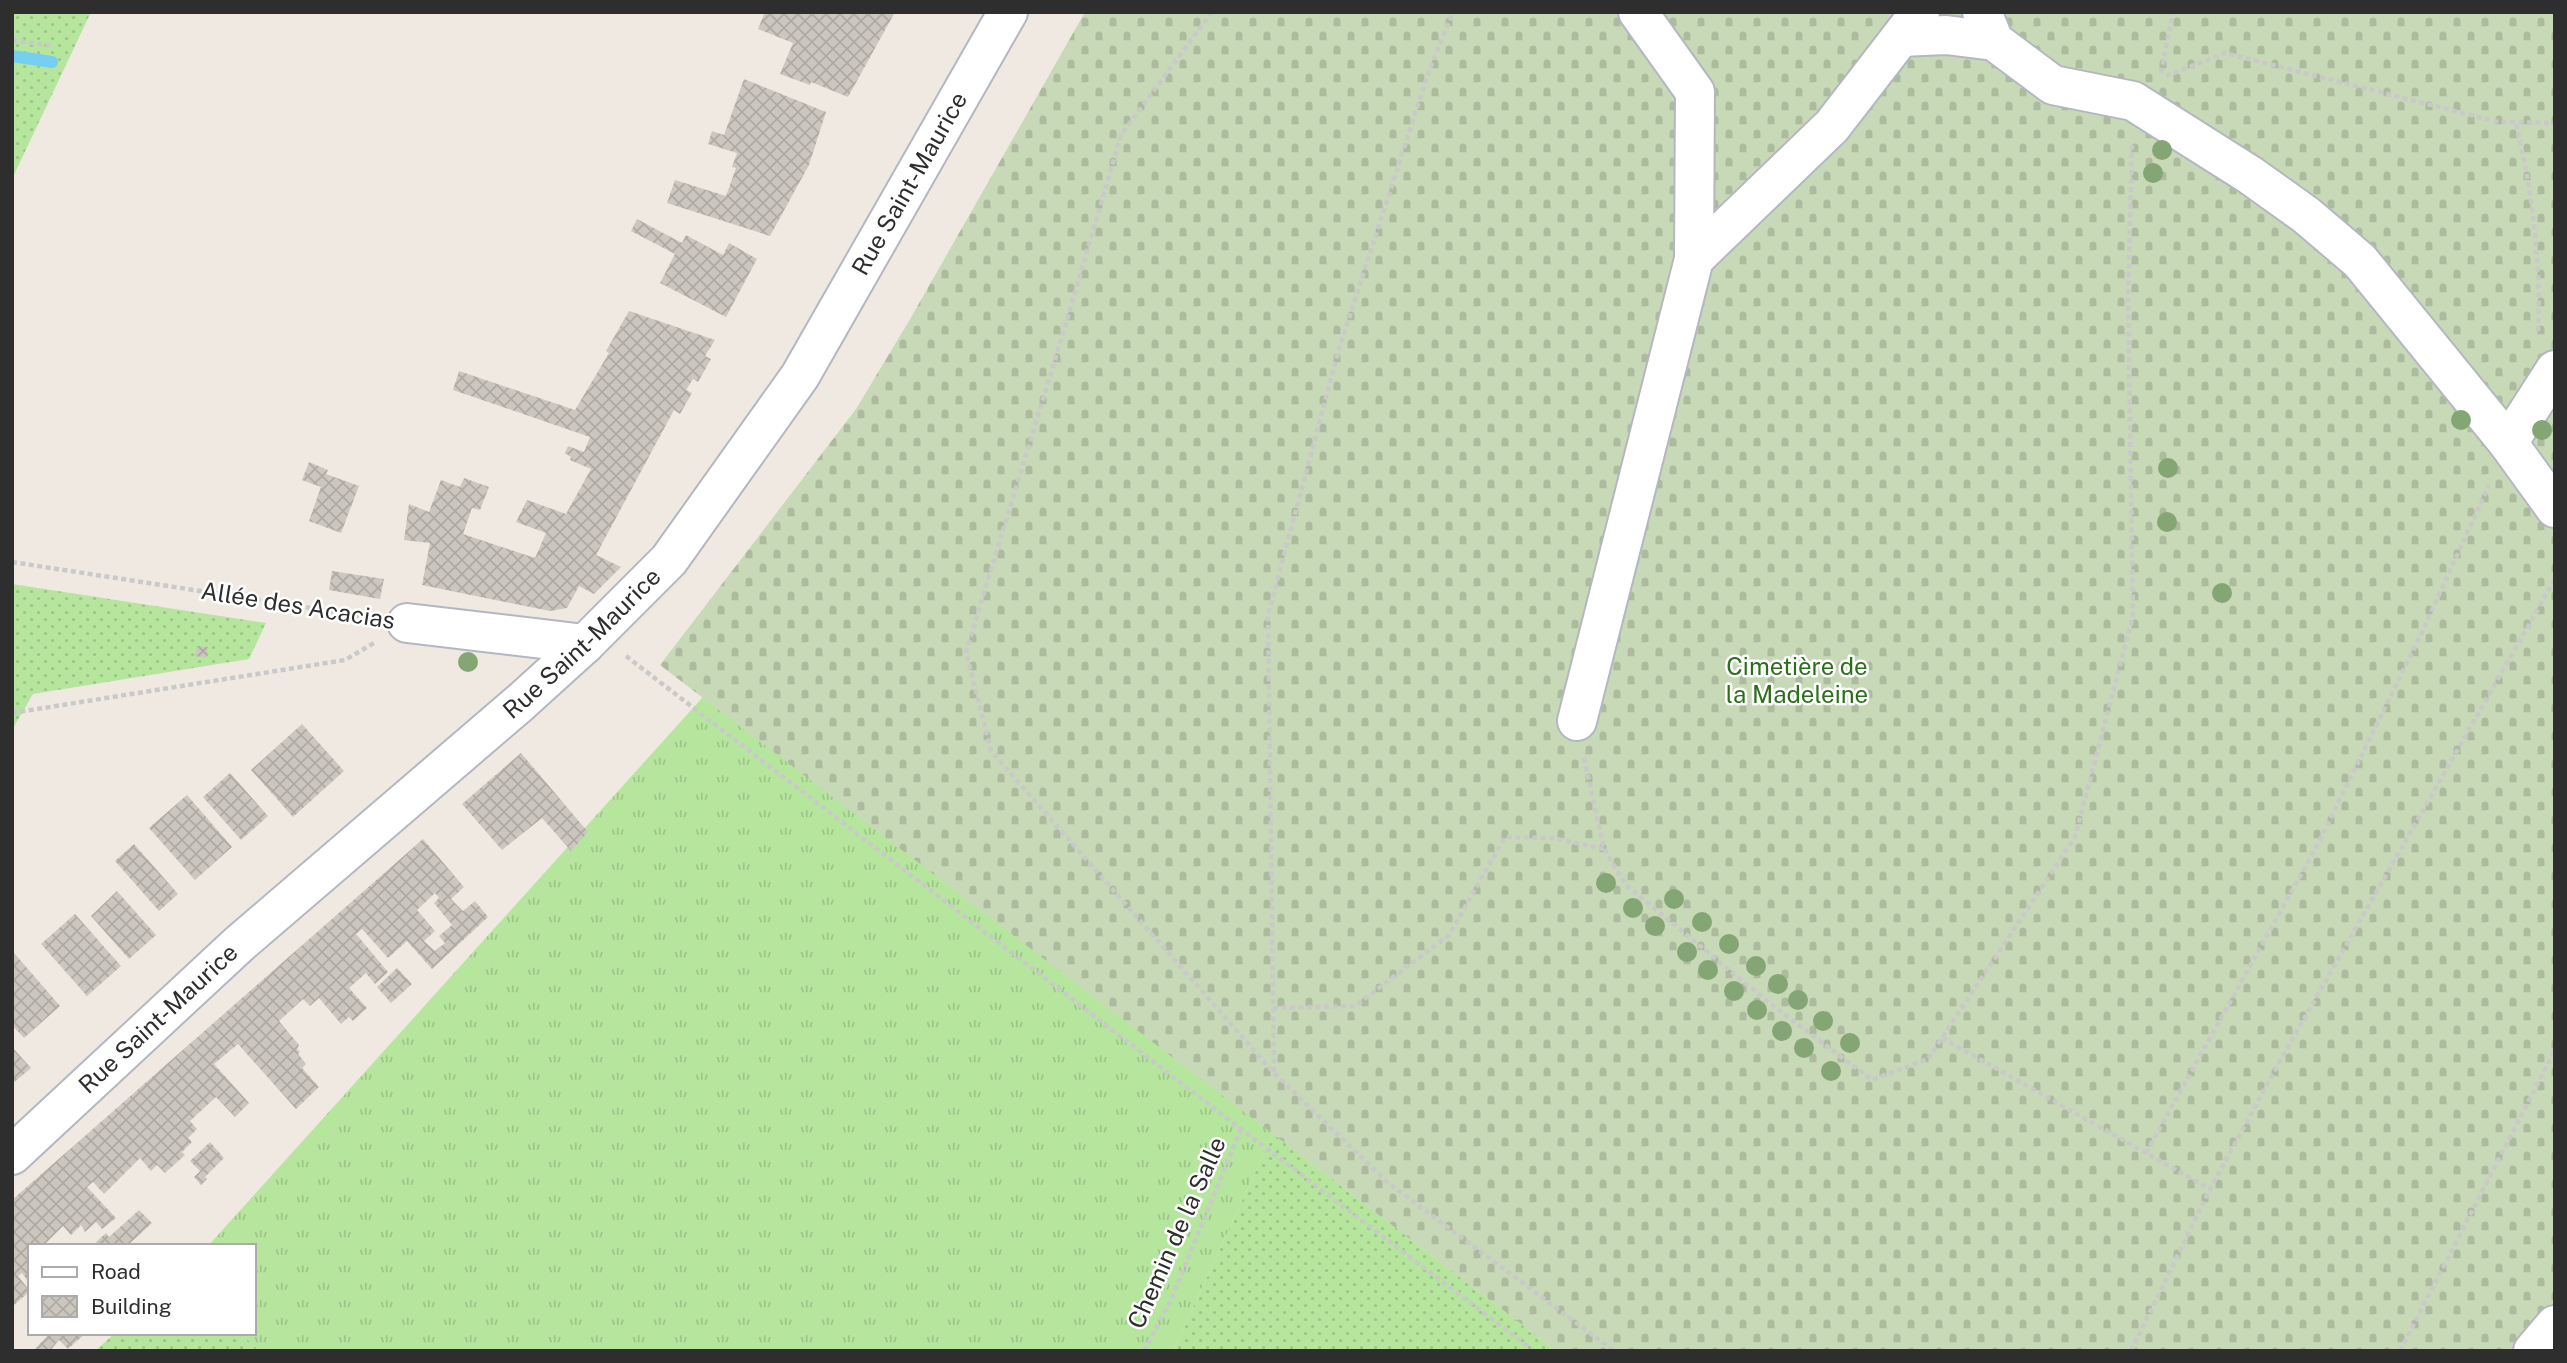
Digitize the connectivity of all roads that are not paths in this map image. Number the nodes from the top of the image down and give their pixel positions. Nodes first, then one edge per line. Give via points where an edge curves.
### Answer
1 (1008, 12) edge
2 (1637, 12) edge
3 (1911, 25) edge
4 (1988, 27) edge
5 (1694, 259) junction
6 (2547, 354) edge
7 (2508, 443) junction
8 (2555, 508) edge
9 (407, 624) road end
10 (585, 644) junction
11 (1577, 721) road end
12 (12, 1156) edge
13 (2555, 1325) edge
14 (2533, 1351) edge

1 - 10 street, Rue Saint-Maurice via 800,376 669,560
2 - 5 street via 1695,92
3 - 4 street via 1946,35
3 - 5 street via 1832,126
4 - 7 street via 2053,85 2133,101 2306,215 2360,261
5 - 11 street
6 - 7 street
7 - 8 street
9 - 10 street, Allée des Acacias
10 - 12 street, Rue Saint-Maurice via 239,944
13 - 14 street

